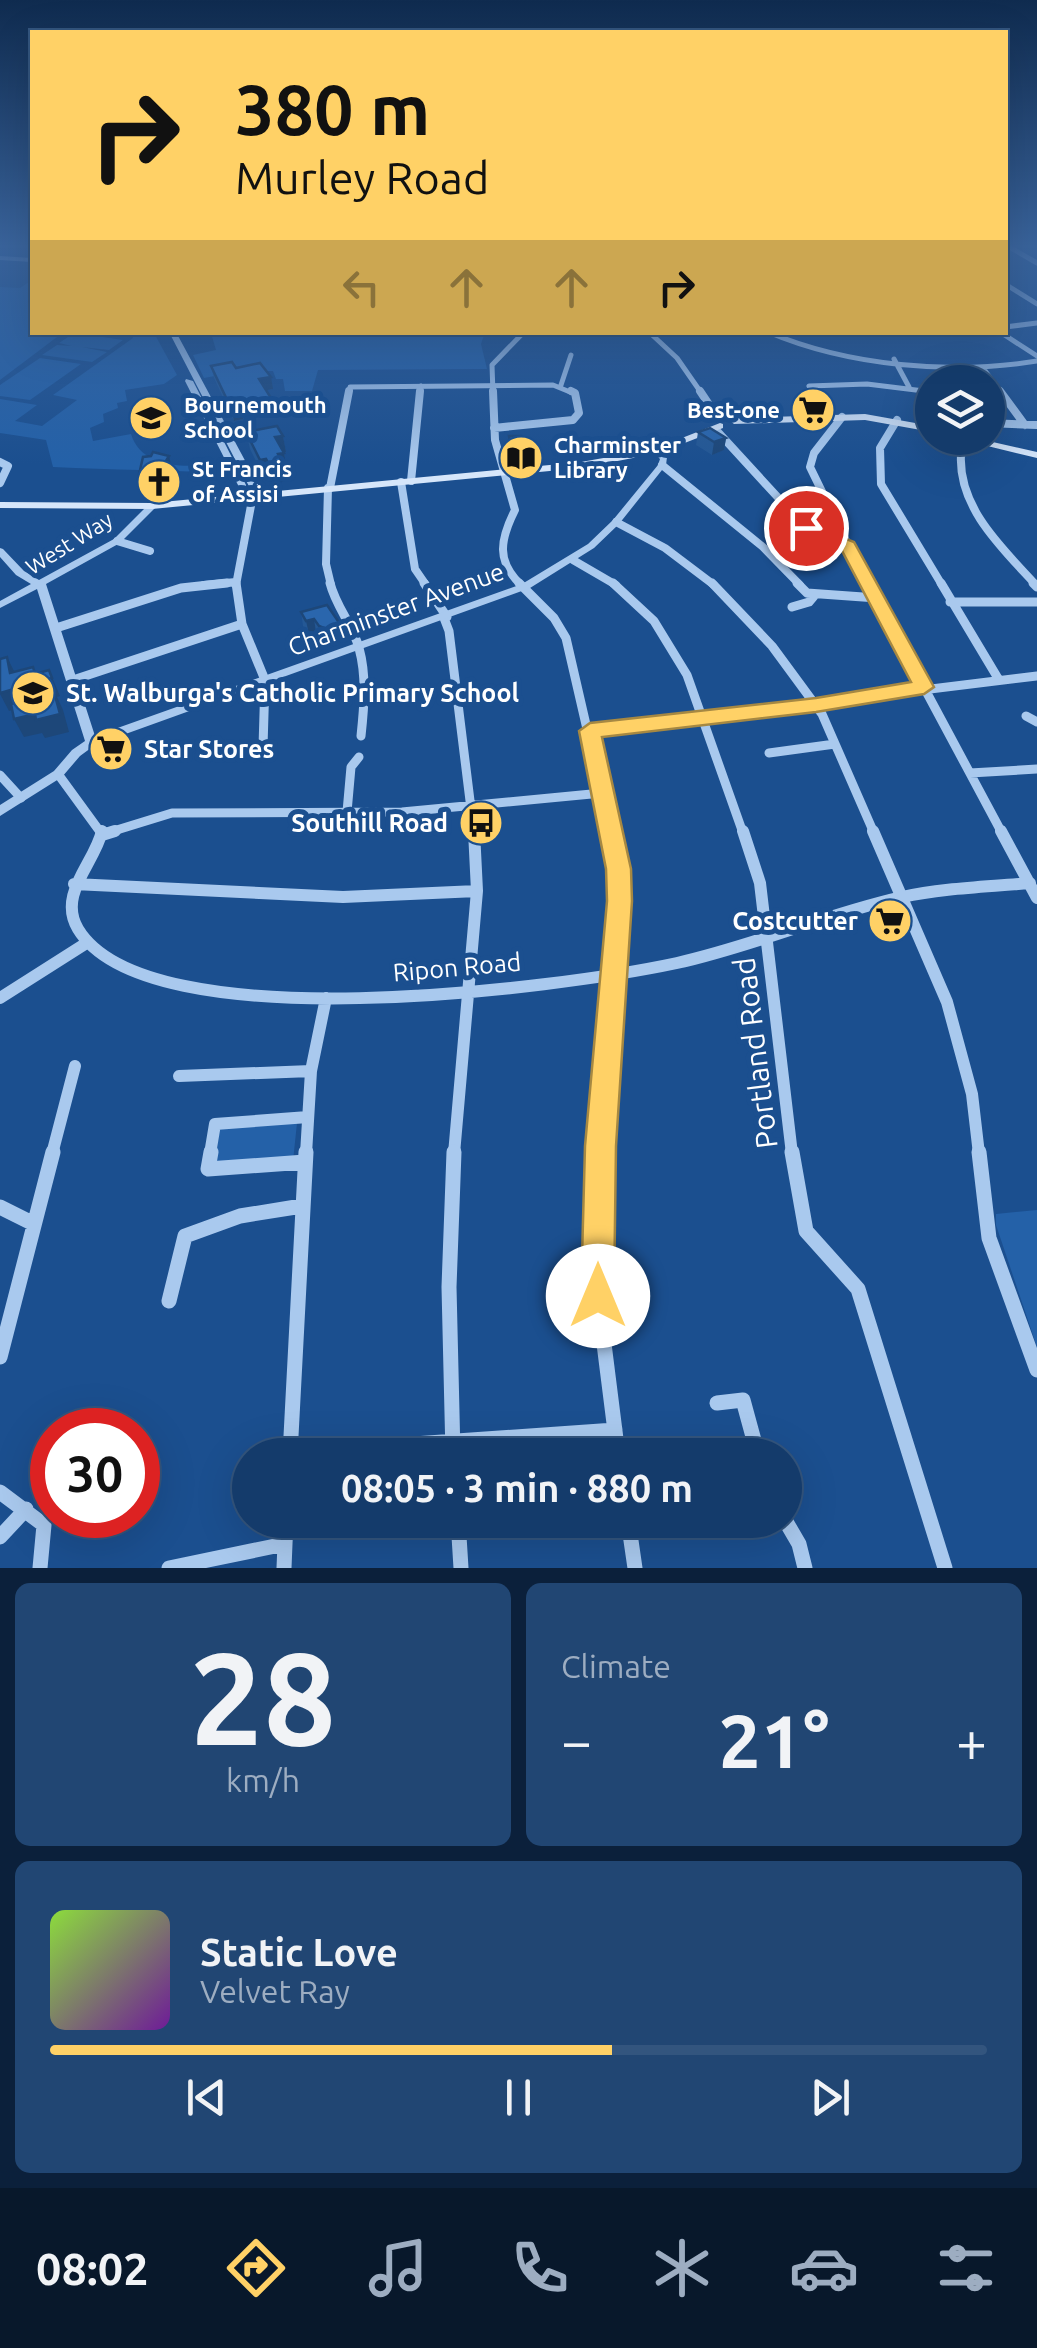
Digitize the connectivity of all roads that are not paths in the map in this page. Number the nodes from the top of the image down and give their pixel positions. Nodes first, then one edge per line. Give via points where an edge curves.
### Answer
1 (1037, 324) edge
2 (1008, 329) edge
3 (165, 335) edge
4 (173, 335) edge
5 (521, 335) edge
6 (652, 335) edge
7 (773, 335) edge
8 (1008, 335) edge
9 (571, 355) dead end
10 (894, 359) junction
11 (1037, 359) edge
12 (953, 365) edge
13 (1001, 365) edge
14 (493, 385) junction
15 (420, 386) junction
16 (562, 386) junction
17 (909, 387) junction
18 (915, 388) edge
19 (1005, 397) edge
20 (837, 417) junction
21 (897, 420) junction
22 (1005, 423) edge
23 (1025, 424) junction
24 (718, 425) junction
25 (915, 425) edge
26 (1037, 425) edge
27 (494, 428) junction
28 (1005, 447) edge
29 (656, 451) junction
30 (962, 455) edge
31 (1037, 455) edge
32 (0, 462) edge
33 (662, 465) junction
34 (504, 472) junction
35 (406, 482) junction
36 (0, 483) edge
37 (329, 488) junction
38 (251, 495) junction
39 (0, 505) edge
40 (152, 506) junction
41 (616, 522) junction
42 (117, 541) junction
43 (848, 545) junction
44 (0, 552) edge
45 (150, 552) dead end
46 (573, 560) junction
47 (236, 582) junction
48 (41, 585) junction
49 (526, 586) junction
50 (1037, 587) edge
51 (814, 596) junction
52 (877, 598) junction
53 (950, 602) junction
54 (1037, 602) edge
55 (0, 605) edge
56 (792, 607) dead end
57 (446, 617) junction
58 (242, 624) junction
59 (56, 628) junction
60 (359, 647) junction
61 (1037, 676) edge
62 (73, 680) junction
63 (264, 680) junction
64 (1000, 680) junction
65 (924, 687) junction
66 (816, 705) junction
67 (1026, 716) dead end
68 (705, 718) junction
69 (1037, 722) edge
70 (590, 731) junction
71 (361, 736) dead end
72 (92, 742) junction
73 (836, 744) junction
74 (263, 747) dead end
75 (769, 753) dead end
76 (359, 757) dead end
77 (1037, 769) edge
78 (970, 773) junction
79 (58, 774) junction
80 (0, 776) edge
81 (602, 792) junction
82 (21, 798) junction
83 (473, 808) junction
84 (0, 811) edge
85 (347, 812) junction
86 (102, 835) junction
87 (74, 884) junction
88 (1030, 884) junction
89 (477, 891) junction
90 (903, 897) junction
91 (1037, 898) edge
92 (767, 938) junction
93 (85, 944) junction
94 (614, 972) junction
95 (470, 992) junction
96 (0, 998) edge
97 (326, 998) junction
98 (75, 1066) dead end
99 (312, 1072) junction
100 (178, 1076) dead end
101 (308, 1117) junction
102 (304, 1162) junction
103 (0, 1206) edge
104 (302, 1206) junction
105 (34, 1224) junction
106 (168, 1302) dead end
107 (0, 1357) edge
108 (1037, 1370) edge
109 (717, 1403) dead end
110 (615, 1430) junction
111 (291, 1438) edge
112 (453, 1438) edge
113 (543, 1438) edge
114 (616, 1438) edge
115 (753, 1438) edge
116 (0, 1492) edge
117 (26, 1509) junction
118 (0, 1538) edge
119 (285, 1538) edge
120 (459, 1538) edge
121 (631, 1538) edge
122 (796, 1538) edge
123 (285, 1544) junction
124 (40, 1568) edge
125 (169, 1568) edge
126 (284, 1568) edge
127 (461, 1568) edge
128 (635, 1568) edge
129 (805, 1568) edge
130 (945, 1568) edge

1 - 2 street
3 - 38 street
4 - 38 street
5 - 14 street via 494,360
6 - 24 street via 680,361
7 - 10 street via 823,350
8 - 11 street
9 - 16 street
10 - 12 street
10 - 17 street
11 - 13 street
14 - 15 street
14 - 16 street
14 - 27 street
15 - 35 street
15 - 37 street via 350,387
16 - 27 street via 576,393 577,418
17 - 18 street
17 - 20 street via 809,386
19 - 23 street
20 - 21 main road
20 - 24 main road
20 - 43 street via 810,467
21 - 25 main road
21 - 53 street via 880,448 881,484
22 - 23 street
23 - 26 street
24 - 29 main road
24 - 43 street via 806,528
27 - 34 street
28 - 31 main road
29 - 33 street
29 - 34 main road
30 - 50 street via 962,486
32 - 36 street via 8,466
33 - 41 street, Charminster Avenue
33 - 51 street
34 - 35 main road
34 - 49 street via 516,510 504,526 498,554
35 - 37 main road
35 - 57 street via 415,569
37 - 38 main road
37 - 60 street via 326,564 335,602
38 - 40 main road
38 - 47 street
39 - 40 main road
40 - 42 street, West Way
41 - 46 street, Charminster Avenue
41 - 66 street via 712,583
42 - 45 street
42 - 48 street, West Way
43 - 52 street
44 - 48 street
46 - 49 street, Charminster Avenue
46 - 68 street, Portland Road via 613,583 654,621
47 - 58 street
47 - 59 street via 181,588
48 - 55 street, West Way
48 - 59 street
49 - 57 street, Charminster Avenue
49 - 70 street via 566,638
51 - 52 street
51 - 56 street
52 - 65 street
53 - 54 street
53 - 64 street
57 - 60 street, Charminster Avenue
57 - 83 street
58 - 62 street
58 - 63 street
59 - 62 street
60 - 63 street, Charminster Avenue
60 - 71 street
61 - 64 street
62 - 72 street
63 - 72 street, Charminster Avenue
63 - 74 street
64 - 65 street
65 - 66 street
65 - 78 street
66 - 68 street
66 - 73 street
67 - 69 street
68 - 70 street
68 - 92 street, Portland Road via 760,883
70 - 81 street
72 - 79 street
73 - 75 street
73 - 90 street
76 - 85 street via 350,766
77 - 78 street
78 - 88 street
79 - 82 street
79 - 86 street
80 - 82 street
81 - 83 street
81 - 94 street via 618,869
82 - 84 street
83 - 85 street
83 - 89 street
85 - 86 street via 172,813
86 - 87 street
87 - 89 street via 343,896
87 - 93 street via 71,904
88 - 90 street, Ripon Road
88 - 91 street
89 - 95 street
90 - 92 street, Ripon Road
90 - 108 street via 961,1046 989,1238
92 - 94 street, Ripon Road
92 - 130 street, Portland Road via 806,1230 858,1288
93 - 96 street
93 - 97 street, Ripon Road via 116,970 172,986
94 - 95 street, Ripon Road
94 - 110 street via 597,1259
95 - 97 street, Ripon Road
95 - 112 street via 452,1171
97 - 99 street
98 - 105 street
99 - 100 street
99 - 101 street
101 - 102 street
101 - 102 street via 215,1124 208,1169
102 - 104 street
103 - 105 street
104 - 106 street via 240,1216 185,1236
104 - 111 street
105 - 107 street
109 - 115 street via 743,1400
110 - 113 street
110 - 114 street
116 - 117 street
117 - 118 street
117 - 124 street via 44,1524
119 - 123 street
120 - 127 street
121 - 128 street
122 - 129 street
123 - 125 street
123 - 126 street

